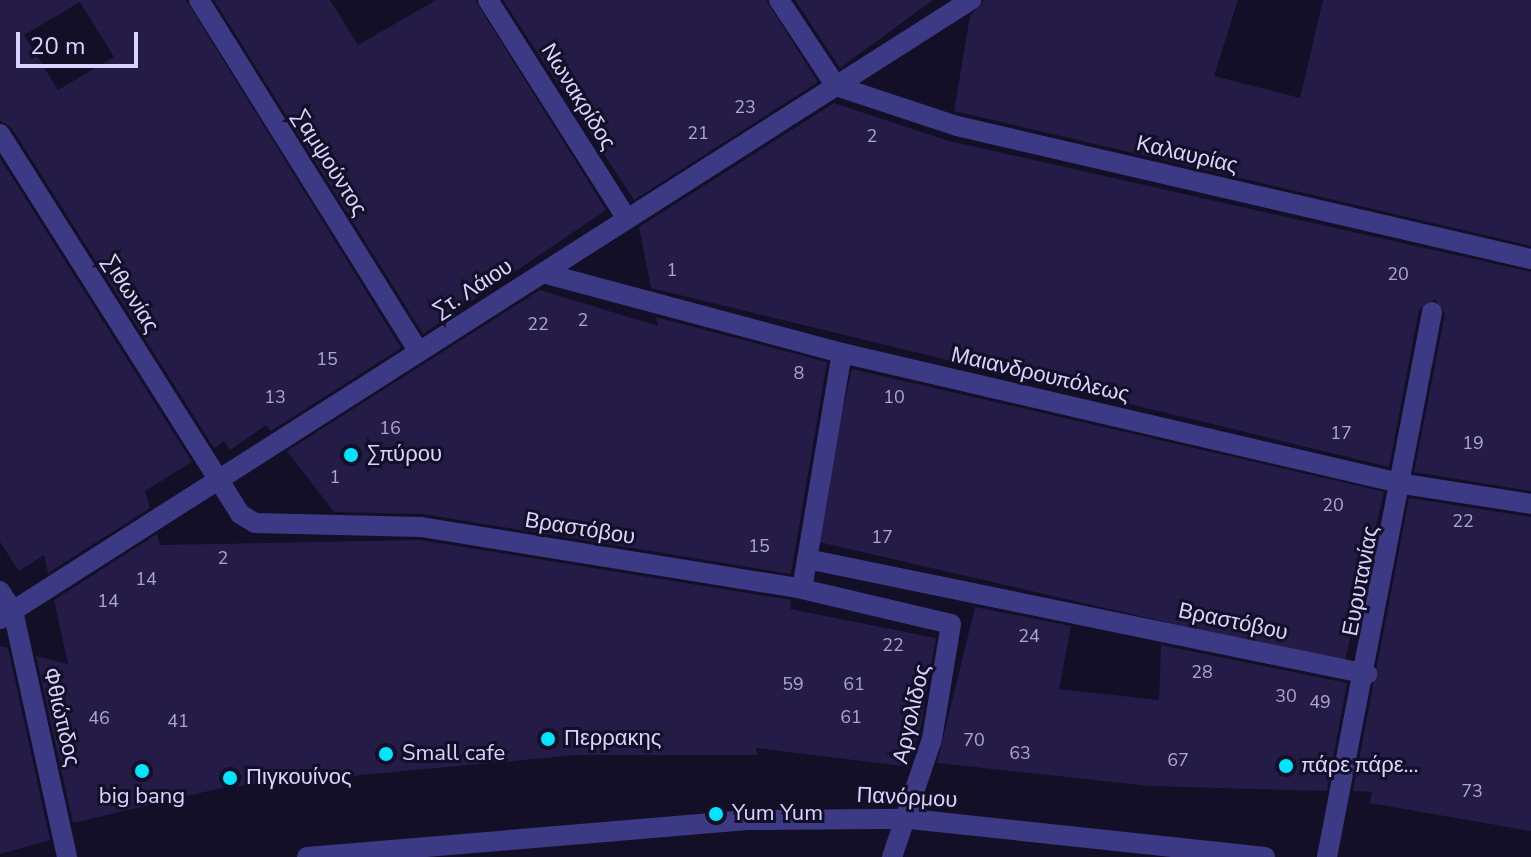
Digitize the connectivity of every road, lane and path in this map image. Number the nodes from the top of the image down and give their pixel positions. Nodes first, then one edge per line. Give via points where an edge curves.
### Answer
1 (199, 0) edge
2 (488, 0) edge
3 (779, 0) edge
4 (971, 0) edge
5 (836, 86) junction
6 (0, 134) edge
7 (627, 219) junction
8 (1531, 259) edge
9 (543, 273) junction
10 (1432, 312) dead end
11 (419, 352) junction
12 (842, 353) junction
13 (219, 480) junction
14 (1404, 484) junction
15 (1531, 504) edge
16 (807, 559) junction
17 (802, 589) junction
18 (0, 591) edge
19 (6, 615) edge
20 (951, 624) joint
21 (1367, 674) junction
22 (910, 819) junction
23 (67, 857) edge
24 (307, 857) edge
25 (892, 857) edge
26 (1265, 857) edge
27 (1327, 857) edge

1 - 11 street, Σαμψούντος
2 - 7 street, Νωνακρίδος
3 - 5 street
4 - 5 street, Στ. Λάιου
5 - 7 street, Στ. Λάιου
5 - 8 street, Καλαυρίας via 957,126
6 - 13 street, Σιθωνίας
7 - 9 street, Στ. Λάιου
9 - 11 street, Στ. Λάιου
9 - 12 street, Μαιανδρουπόλεως
10 - 14 street, Ευρυτανίας
11 - 13 street, Στ. Λάιου
12 - 14 street, Μαιανδρουπόλεως
12 - 16 street
13 - 17 street, Βραστόβου via 240,514 255,523 421,527
13 - 19 street, Στ. Λάιου
14 - 15 street, Μαιανδρουπόλεως
14 - 21 street, Ευρυτανίας
16 - 17 street
16 - 21 street, Βραστόβου
17 - 20 street, Βραστόβου
18 - 19 street, Φθιώτιδος
19 - 23 street, Φθιώτιδος
20 - 22 street, Αργολίδος via 949,667
21 - 27 street, Ευρυτανίας
22 - 24 street, Πανόρμου via 747,820
22 - 25 street, Αργολίδος
22 - 26 street, Πανόρμου

